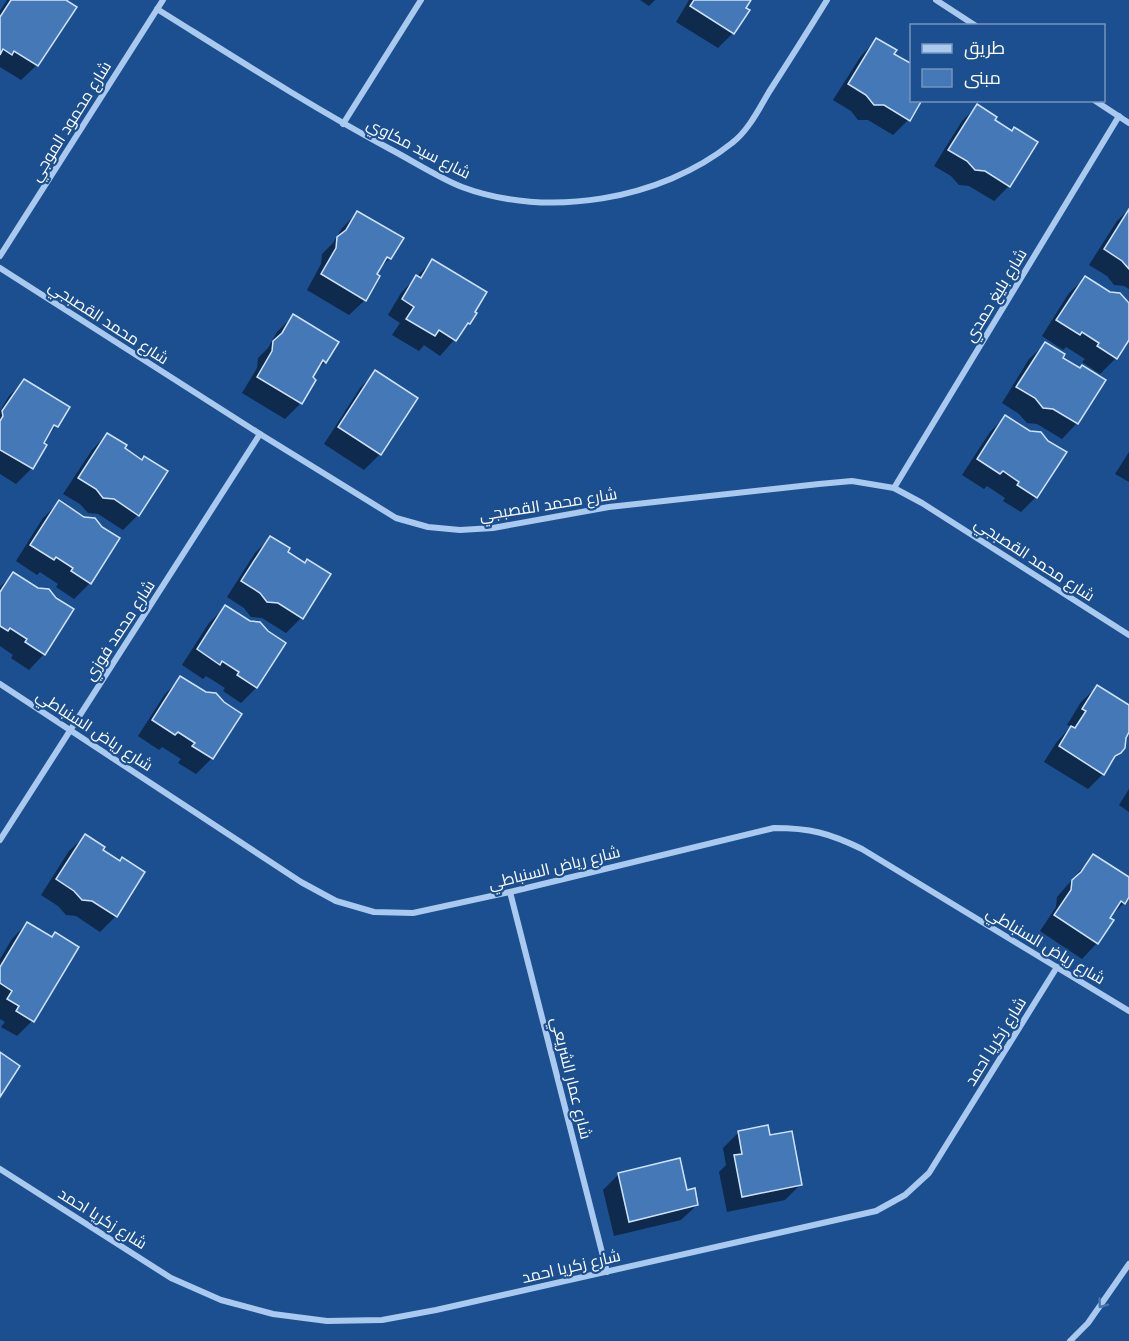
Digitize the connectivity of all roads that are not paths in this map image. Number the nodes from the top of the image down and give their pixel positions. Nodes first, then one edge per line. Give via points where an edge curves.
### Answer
1 (163, 0) edge
2 (421, 0) edge
3 (827, 0) edge
4 (936, 0) edge
5 (157, 9) junction
6 (973, 24) edge
7 (1097, 102) edge
8 (1119, 116) junction
9 (343, 123) junction
10 (1129, 123) edge
11 (0, 256) edge
12 (0, 268) edge
13 (261, 434) junction
14 (894, 488) junction
15 (1129, 635) edge
16 (0, 684) edge
17 (71, 730) junction
18 (0, 840) edge
19 (510, 892) junction
20 (1057, 967) junction
21 (1129, 1011) edge
22 (0, 1169) edge
23 (1129, 1264) edge
24 (607, 1272) junction
25 (1071, 1341) edge

1 - 5 street, شارع محمود الموجي
2 - 9 street
3 - 9 street, شارع سيد مكاوي via 754,117 734,142 661,183 612,197 526,202 497,197 462,187
4 - 6 street
5 - 9 street, شارع سيد مكاوي
5 - 11 street, شارع محمود الموجي
7 - 8 street
8 - 10 street
8 - 14 street, شارع بليغ حمدي
12 - 13 street, شارع محمد القصبجي
13 - 14 street, شارع محمد القصبجي via 396,518 460,530 493,528 609,507 819,484 852,481
13 - 17 street, شارع محمد فوزي
14 - 15 street, شارع محمد القصبجي
16 - 17 street, شارع رياض السنباطي
17 - 18 street, شارع محمد فوزي
17 - 19 street, شارع رياض السنباطي via 336,901 374,912 413,913
19 - 20 street, شارع رياض السنباطي via 774,828 804,828 834,835 862,849
19 - 24 street, شارع عمار الشريعي
20 - 21 street, شارع رياض السنباطي
20 - 24 street, شارع زكريا احمد via 929,1173 905,1195 876,1211
22 - 24 street, شارع زكريا احمد via 171,1278 221,1300 273,1314 327,1321 382,1320
23 -> 25 street

